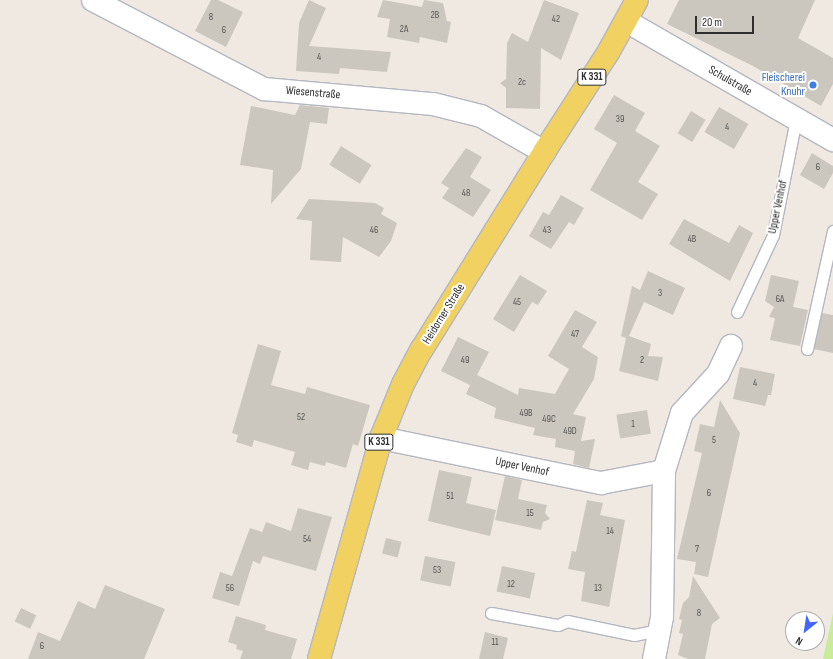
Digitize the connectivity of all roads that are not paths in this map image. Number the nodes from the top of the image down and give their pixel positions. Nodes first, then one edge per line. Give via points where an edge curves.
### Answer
1 (93, 0) edge
2 (637, 0) edge
3 (626, 22) junction
4 (796, 119) junction
5 (833, 140) edge
6 (544, 152) junction
7 (833, 231) edge
8 (737, 312) dead end
9 (731, 346) dead end
10 (808, 350) dead end
11 (381, 438) junction
12 (664, 471) junction
13 (491, 613) dead end
14 (657, 630) junction
15 (319, 659) edge
16 (654, 659) edge

1 - 6 street, Wiesenstraße via 264,89 433,104 481,116
2 - 3 main road, Heidorner Straße / K 331
3 - 4 street, Schulstraße
3 - 6 main road, Heidorner Straße / K 331
4 - 5 street, Schulstraße
4 - 8 lane, Upper Venhof via 774,235
6 - 11 main road, Heidorner Straße / K 331 via 422,349 403,384
7 - 10 lane
9 - 12 street via 718,374 682,413
11 - 12 street, Upper Venhof via 600,483
11 - 15 main road, Heidorner Straße / K 331
12 - 14 street via 662,617
13 - 14 lane via 558,626 567,621 634,635
14 - 16 street

